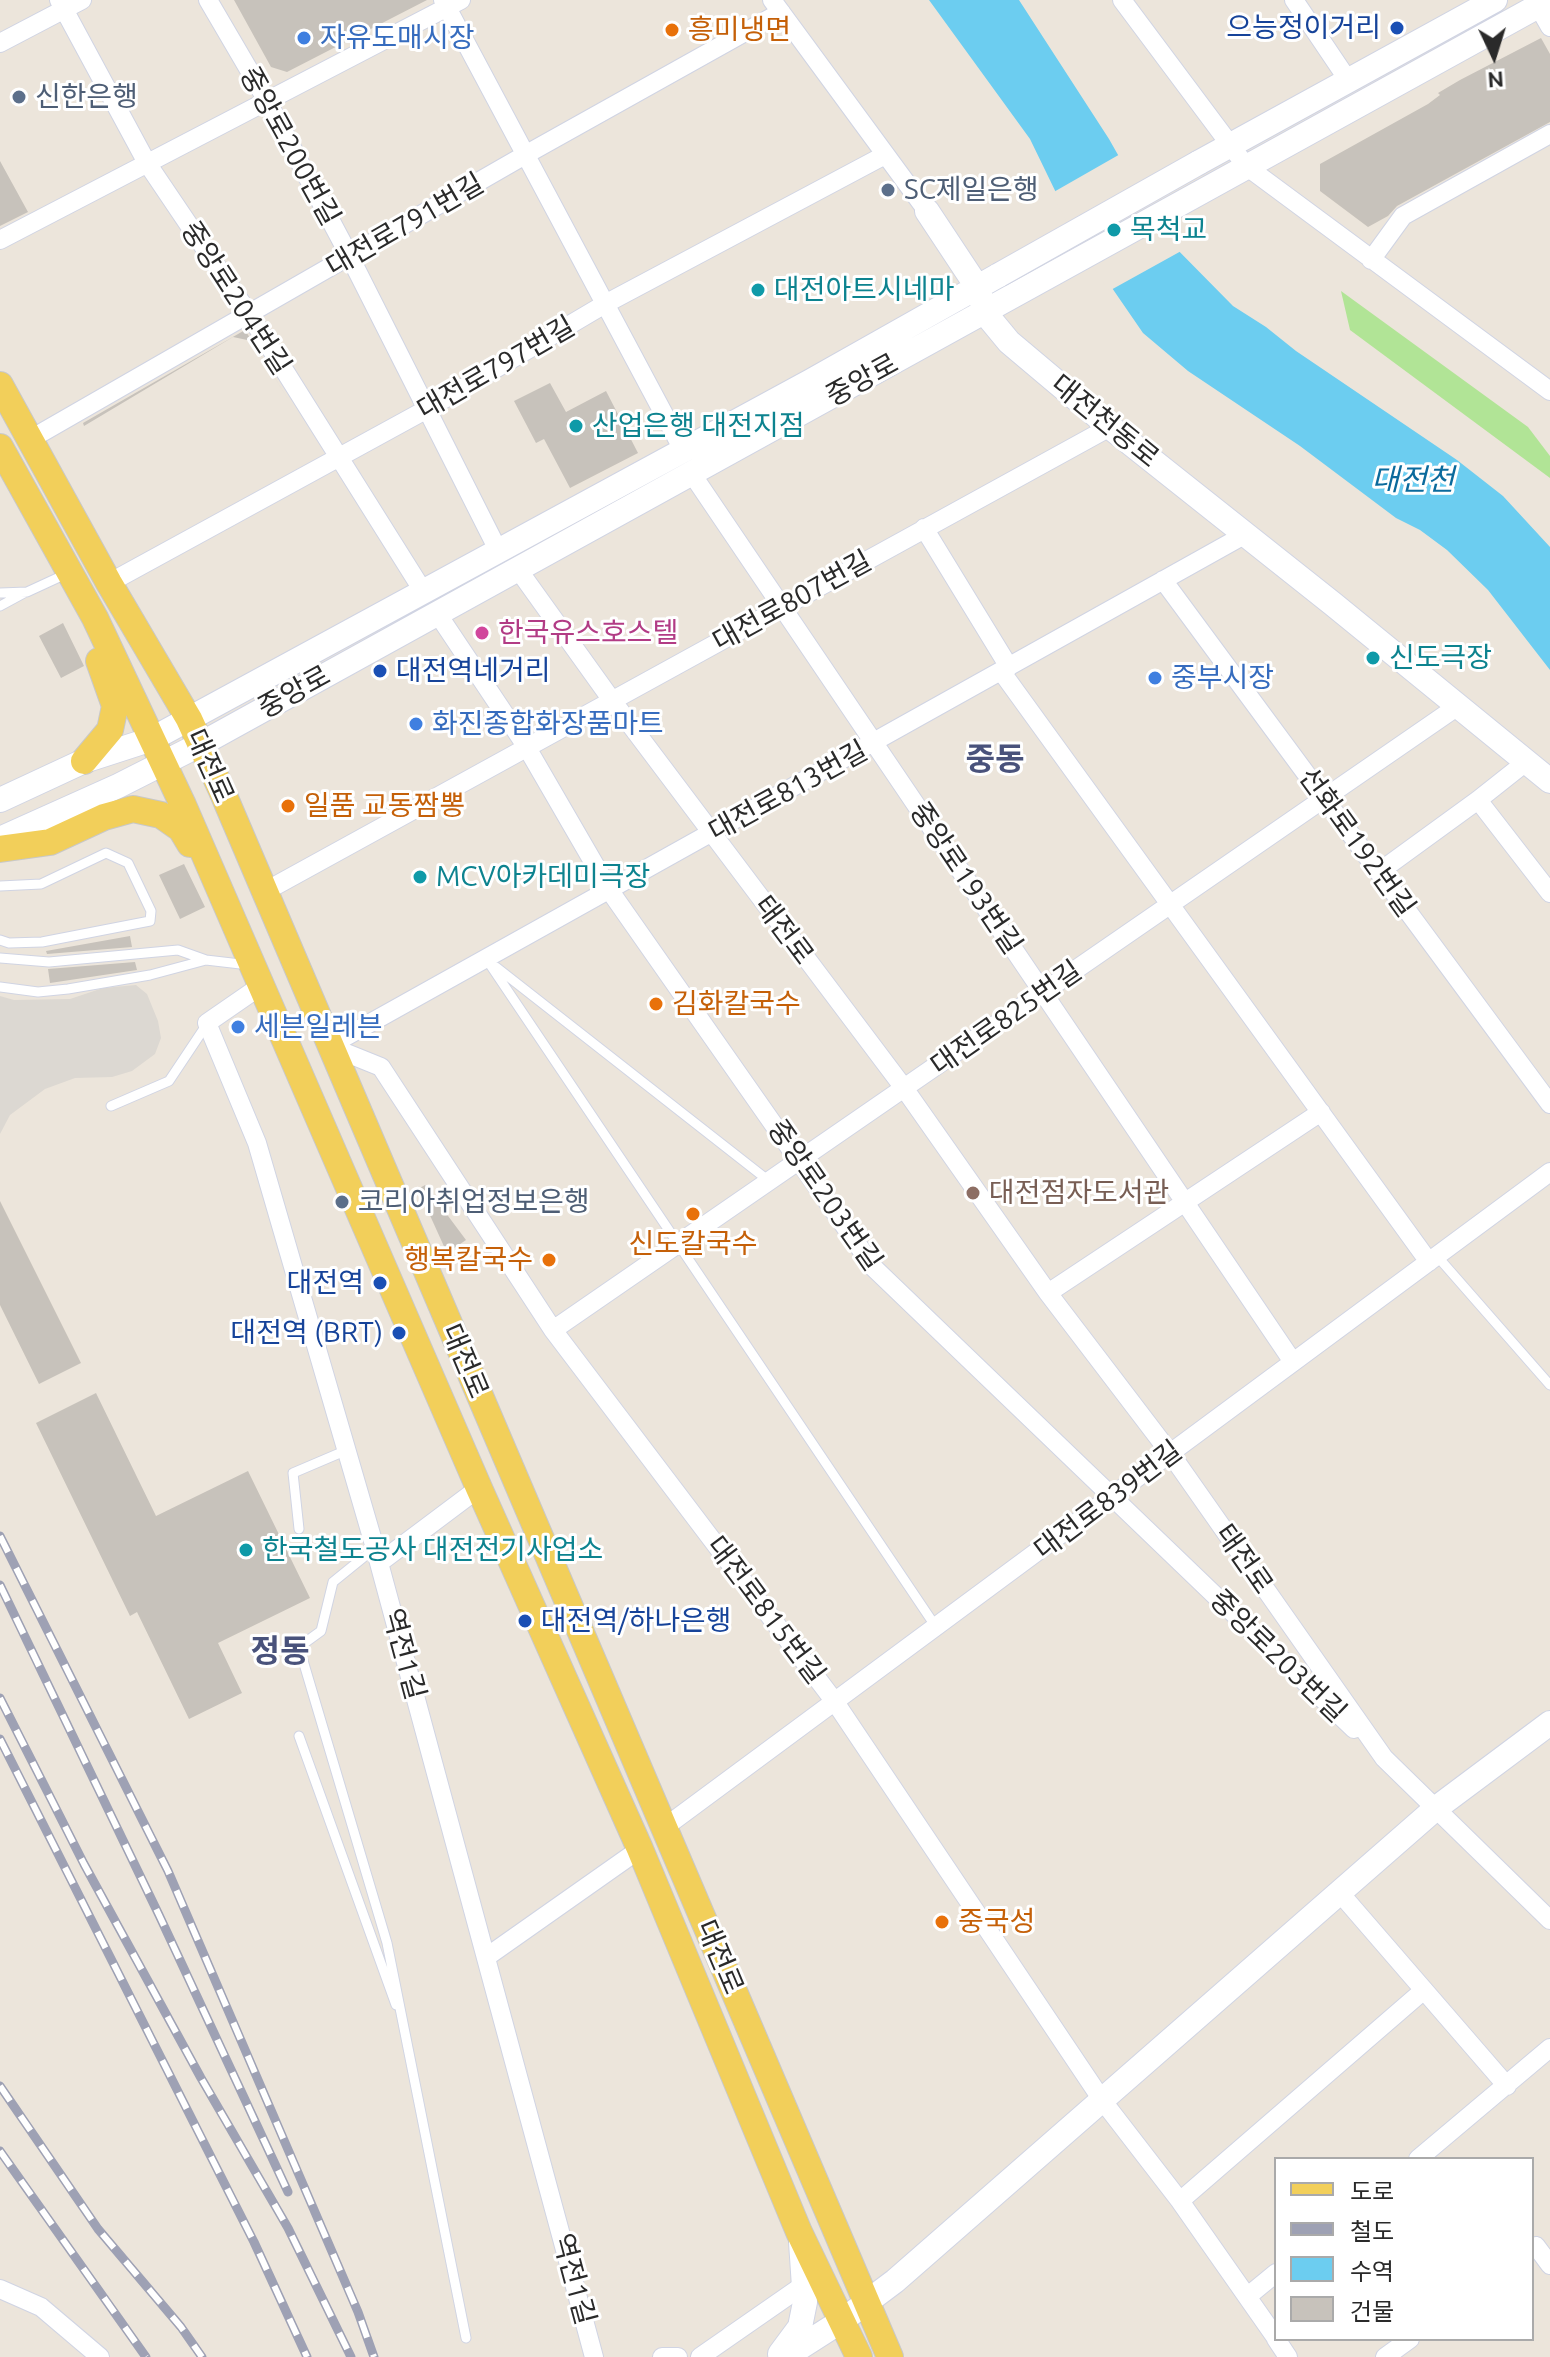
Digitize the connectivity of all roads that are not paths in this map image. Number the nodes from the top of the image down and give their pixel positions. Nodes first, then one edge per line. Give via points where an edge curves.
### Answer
1 (82, 0) edge
2 (208, 0) edge
3 (1122, 0) edge
4 (1294, 0) edge
5 (1495, 0) edge
6 (450, 3) edge
7 (62, 5) edge
8 (776, 6) edge
9 (1546, 11) edge
10 (0, 43) edge
11 (1348, 80) junction
12 (266, 99) junction
13 (1550, 134) edge
14 (1230, 145) junction
15 (525, 155) junction
16 (885, 155) junction
17 (147, 163) junction
18 (1246, 166) junction
19 (927, 211) joint
20 (0, 240) edge
21 (350, 257) junction
22 (1371, 260) junction
23 (989, 281) junction
24 (605, 304) junction
25 (985, 313) junction
26 (249, 314) junction
27 (0, 385) edge
28 (1550, 391) edge
29 (429, 408) junction
30 (1110, 427) junction
31 (29, 440) junction
32 (0, 447) edge
33 (682, 448) junction
34 (337, 457) junction
35 (692, 474) junction
36 (924, 528) junction
37 (1246, 534) junction
38 (498, 550) junction
39 (517, 568) junction
40 (70, 573) junction
41 (1163, 580) junction
42 (109, 583) junction
43 (423, 591) junction
44 (27, 592) junction
45 (0, 593) edge
46 (0, 606) edge
47 (782, 606) junction
48 (437, 613) junction
49 (95, 618) junction
50 (1005, 669) junction
51 (611, 699) junction
52 (1458, 706) junction
53 (189, 719) junction
54 (874, 743) junction
55 (201, 744) junction
56 (526, 746) junction
57 (158, 751) junction
58 (84, 761) junction
59 (1526, 762) junction
60 (1550, 781) edge
61 (1325, 798) junction
62 (0, 800) edge
63 (1478, 800) junction
64 (711, 834) junction
65 (0, 839) edge
66 (0, 849) edge
67 (1379, 872) junction
68 (0, 886) edge
69 (610, 891) junction
70 (264, 892) junction
71 (1550, 893) edge
72 (1171, 904) junction
73 (227, 906) junction
74 (0, 940) edge
75 (0, 958) edge
76 (206, 960) junction
77 (487, 960) junction
78 (258, 975) junction
79 (0, 987) edge
80 (1043, 993) junction
81 (207, 1023) junction
82 (329, 1046) junction
83 (904, 1088) junction
84 (1550, 1104) edge
85 (111, 1106) dead end
86 (1321, 1112) junction
87 (800, 1160) junction
88 (1550, 1172) edge
89 (769, 1181) junction
90 (1184, 1202) junction
91 (678, 1244) junction
92 (1433, 1259) junction
93 (1048, 1293) junction
94 (553, 1330) junction
95 (1293, 1362) junction
96 (1550, 1385) edge
97 (347, 1450) junction
98 (1170, 1453) junction
99 (479, 1488) junction
100 (1111, 1497) junction
101 (299, 1529) dead end
102 (377, 1556) junction
103 (936, 1627) junction
104 (835, 1702) junction
105 (1550, 1723) edge
106 (299, 1736) dead end
107 (1384, 1758) junction
108 (1435, 1809) junction
109 (665, 1827) junction
110 (640, 1849) junction
111 (1340, 1893) junction
112 (1550, 1920) edge
113 (488, 1956) junction
114 (1424, 1990) junction
115 (407, 2035) junction
116 (1550, 2048) edge
117 (1507, 2086) junction
118 (1102, 2100) junction
119 (1420, 2157) edge
120 (1180, 2201) junction
121 (799, 2232) junction
122 (1539, 2243) edge
123 (1550, 2265) edge
124 (1274, 2275) edge
125 (805, 2284) junction
126 (0, 2289) edge
127 (1248, 2296) junction
128 (866, 2303) junction
129 (843, 2320) junction
130 (1274, 2336) edge
131 (466, 2338) dead end
132 (1407, 2341) edge
133 (100, 2357) edge
134 (594, 2357) edge
135 (662, 2357) edge
136 (678, 2357) edge
137 (700, 2357) edge
138 (778, 2357) edge
139 (785, 2357) edge
140 (859, 2357) edge
141 (890, 2357) edge
142 (1385, 2357) edge

1 - 7 street
2 - 12 street, 중앙로200번길
3 - 14 street
4 - 11 street
5 - 11 main road, 중앙로
6 - 12 street
6 - 15 street
7 - 10 street
7 - 17 street, 중앙로204번길
8 - 15 street, 대전로791번길
8 - 16 street, 대전천동로
9 - 18 main road, 중앙로
11 - 14 main road, 중앙로
12 - 17 street
12 - 21 street, 중앙로200번길
13 - 22 street via 1403,216
14 - 18 street
14 - 23 main road, 중앙로, bridge
15 - 21 street, 대전로791번길
15 - 24 street
16 - 19 street, 대전천동로
16 - 24 street, 대전로797번길
17 - 20 street
17 - 26 street, 중앙로204번길
18 - 22 street
18 - 25 main road, 중앙로
19 - 23 main road, 대전천동로
21 - 26 street, 대전로791번길
21 - 29 street, 중앙로200번길
22 - 28 street
23 - 25 main road, 대전천동로
23 - 33 main road, 중앙로
24 - 29 street, 대전로797번길
24 - 33 street
25 - 30 main road, 대전천동로 via 1009,342
25 - 35 main road, 중앙로
26 - 31 street, 대전로791번길
26 - 34 street, 중앙로204번길
27 - 31 main road, 대전로
29 - 34 street, 대전로797번길
29 - 38 street, 중앙로200번길
30 - 36 street, 대전로807번길
30 - 37 main road, 대전천동로
31 - 42 main road, 대전로
32 - 40 main road, 대전로
33 - 38 main road, 중앙로
34 - 42 street, 대전로797번길
34 - 43 street, 중앙로204번길
35 - 39 main road, 중앙로
35 - 47 street, 중앙로193번길
36 - 47 street, 대전로807번길
36 - 50 street
37 - 41 street, 대전로813번길
37 - 52 main road, 대전천동로
38 - 43 main road, 중앙로
39 - 48 main road, 중앙로
39 - 51 street, 태전로
40 - 44 lane
40 - 49 main road, 대전로
41 - 50 street, 대전로813번길
41 - 61 street, 선화로192번길
42 - 53 main road, 대전로
43 - 53 main road, 중앙로
44 - 45 lane
44 - 46 lane
47 - 51 street, 대전로807번길
47 - 54 street, 중앙로193번길
48 - 55 main road, 중앙로
48 - 56 street, 중앙로203번길
49 - 57 main road, 대전로
49 - 58 main road via 98,657 115,706 110,730
50 - 54 street, 대전로813번길
50 - 72 street
51 - 56 street, 대전로807번길
51 - 64 street, 태전로
52 - 59 main road, 대전천동로
52 - 61 street, 대전로825번길
53 - 55 main road, 대전로
53 - 57 main road, 중앙로
54 - 64 street, 대전로813번길
54 - 80 street, 중앙로193번길
55 - 57 main road, 중앙로
55 - 70 main road, 대전로
56 - 69 street, 중앙로203번길
56 - 70 street, 대전로807번길
57 - 58 main road, 중앙로
57 - 65 main road, 중앙로 via 118,786
57 - 73 main road, 대전로
58 - 62 main road, 중앙로
59 - 60 main road, 대전천동로
59 - 63 street
61 - 67 street, 선화로192번길
61 - 72 street, 대전로825번길
63 - 67 street
63 - 71 street
64 - 69 street, 대전로813번길
64 - 83 street, 태전로
66 - 73 main road via 50,842 133,809 161,815 181,829
67 - 84 street, 선화로192번길
68 - 74 lane via 41,884 106,853 128,863 151,911 150,921 42,942
69 - 77 street, 대전로813번길
69 - 87 street, 중앙로203번길
70 - 82 main road, 대전로
72 - 80 street, 대전로825번길
72 - 86 street
73 - 78 main road, 대전로
75 - 76 lane via 49,962 178,950
76 - 78 lane
76 - 79 lane via 68,989
77 - 82 street, 대전로813번길
77 - 89 lane
77 - 91 lane
78 - 81 street
78 - 99 main road, 대전로
80 - 83 street, 대전로825번길
80 - 90 street, 중앙로193번길
81 - 85 lane via 169,1081
81 - 97 street, 역전1길 via 257,1143
82 - 94 street, 대전로815번길 via 381,1067
82 - 109 main road, 대전로
83 - 87 street, 대전로825번길
83 - 93 street, 태전로
86 - 90 street
86 - 92 street
87 - 89 street, 대전로825번길
87 - 100 street, 중앙로203번길 via 874,1268
88 - 92 street, 대전로839번길
89 - 91 street, 대전로825번길
90 - 93 street
90 - 95 street, 중앙로193번길
91 - 94 street, 대전로825번길
91 - 103 lane
92 - 95 street, 대전로839번길
92 - 96 lane
93 - 98 street, 태전로
94 - 104 street, 대전로815번길
95 - 98 street, 대전로839번길
97 - 101 lane via 293,1473
97 - 102 street, 역전1길
98 - 100 street, 대전로839번길
98 - 107 street, 태전로
99 - 102 street
99 - 110 main road, 대전로
100 - 103 street, 대전로839번길
100 - 107 street, 중앙로203번길
102 - 113 street, 역전1길
102 - 115 lane via 333,1582 321,1631 299,1647 387,1943
103 - 104 street, 대전로839번길
104 - 109 street, 대전로839번길
104 - 118 street, 대전로815번길
105 - 108 main road
106 - 115 lane
107 - 108 street, 태전로
108 - 111 main road
108 - 112 street, 태전로
109 - 128 main road, 대전로
110 - 113 street
110 - 121 main road, 대전로
111 - 114 street
111 - 118 main road
113 - 134 street, 역전1길
114 - 117 street
114 - 120 street
115 - 131 lane
116 - 117 street
117 - 119 street
118 - 120 street, 대전로815번길
118 - 128 main road
120 - 127 street, 대전로815번길
121 - 125 main road
121 - 129 main road, 대전로
122 - 123 street
124 - 127 street
125 - 137 street
125 - 138 main road via 800,2327
126 - 133 street via 41,2307
127 - 130 street, 대전로815번길
128 - 129 main road
128 - 141 main road, 대전로
129 - 139 main road
129 - 140 main road, 대전로
132 - 142 street
135 - 136 street

